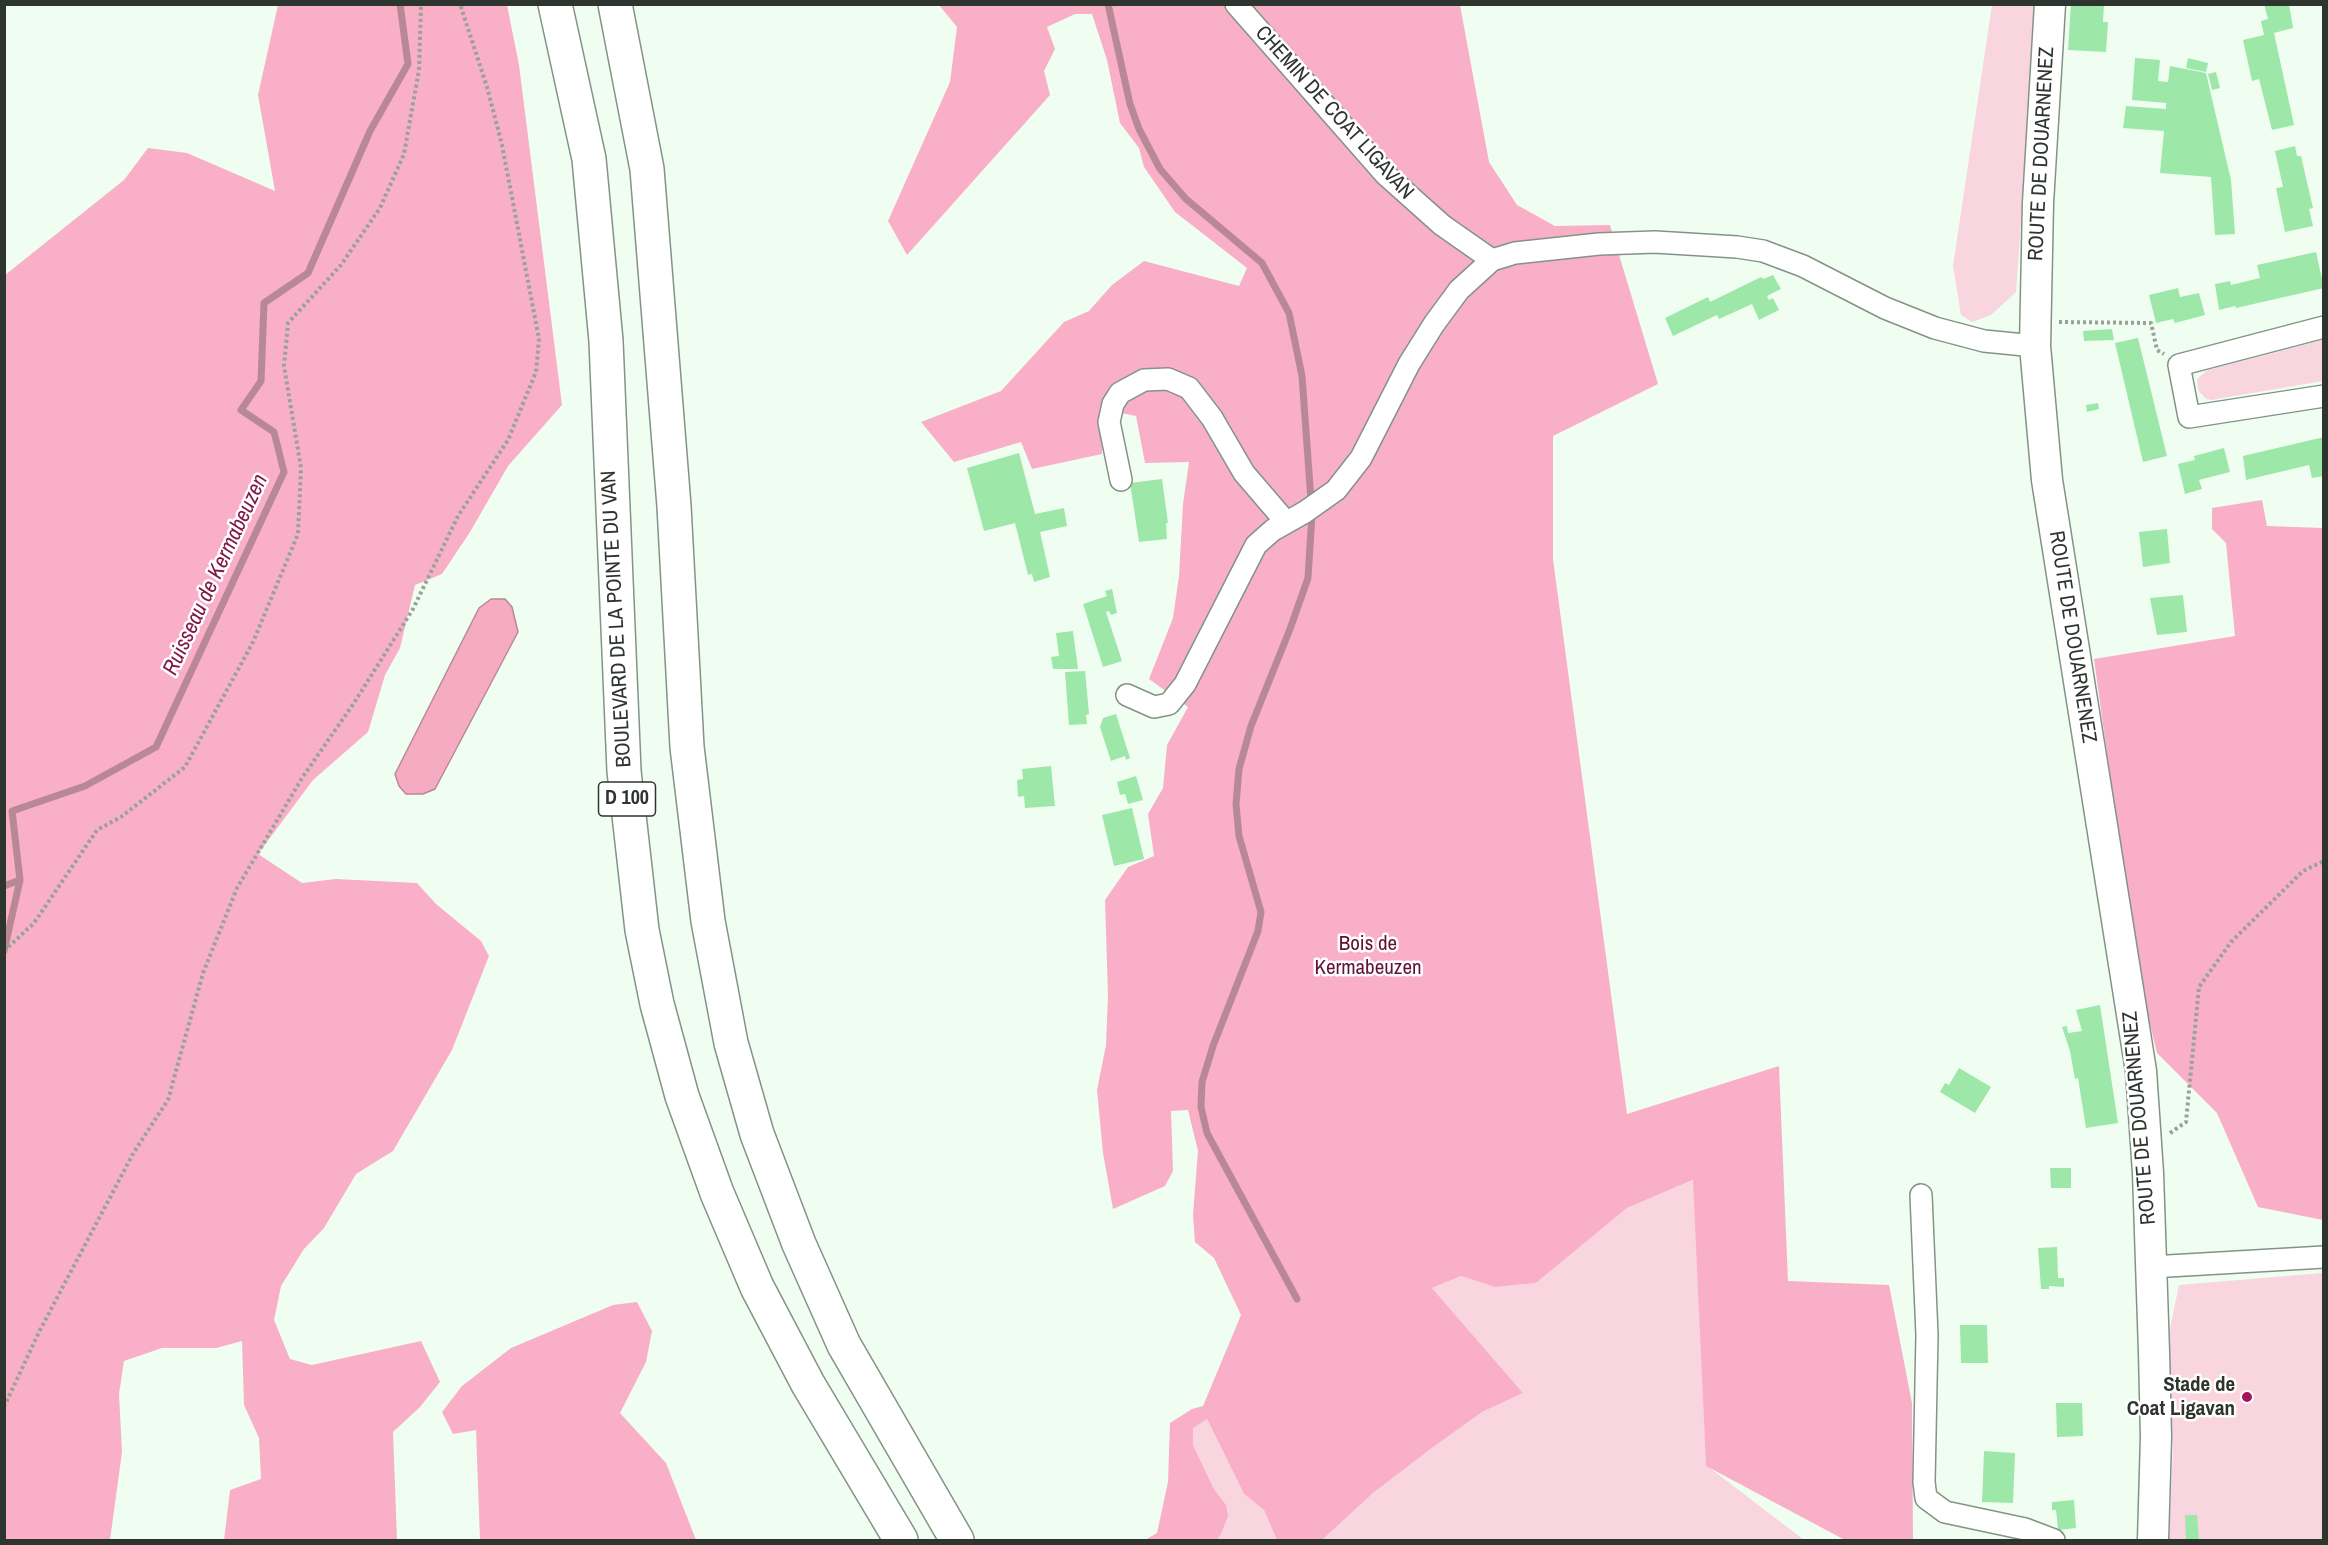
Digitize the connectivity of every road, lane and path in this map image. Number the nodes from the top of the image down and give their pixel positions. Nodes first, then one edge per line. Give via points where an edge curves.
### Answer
1 (421, 4) edge
2 (460, 4) edge
3 (555, 4) edge
4 (615, 4) edge
5 (1236, 4) edge
6 (2050, 4) edge
7 (1492, 260) junction
8 (2324, 327) edge
9 (2035, 334) junction
10 (2179, 365) junction
11 (2324, 396) edge
12 (1121, 480) dead end
13 (1286, 522) junction
14 (1127, 694) dead end
15 (2324, 861) edge
16 (4, 951) edge
17 (2146, 1136) junction
18 (1922, 1195) dead end
19 (2324, 1257) edge
20 (2151, 1267) junction
21 (4, 1407) edge
22 (901, 1540) edge
23 (957, 1540) edge
24 (2054, 1540) edge
25 (2152, 1540) edge

1 - 16 path via 419,70 404,154 380,208 341,265 288,323 284,366 301,468 298,534 253,642 185,767 121,817 97,830 34,924
2 - 21 path via 502,145 539,339 536,372 507,440 458,516 413,609 302,778 237,888 203,973 168,1100 134,1152
3 - 22 highway, BOULEVARD DE LA POINTE DU VAN / D 100 via 589,159 606,341 624,771 639,909 657,1004 682,1096 717,1193 758,1287 808,1384
4 - 23 highway via 647,169 674,506 687,747 708,921 731,1043 757,1134 799,1244 844,1345
5 - 7 street, CHEMIN DE COAT LIGAVAN via 1386,176 1442,225
6 - 9 main road, ROUTE DE DOUARNENEZ
7 - 9 street via 1515,252 1599,244 1655,242 1737,247 1762,251 1803,266 1885,308 1935,328 1984,341
7 - 13 street via 1459,290 1434,324 1361,458 1336,490
8 - 10 street
9 - 10 path via 2151,323 2157,350
9 - 17 main road, ROUTE DE DOUARNENEZ via 2047,480 2130,998
10 - 11 street via 2190,417
12 - 13 street via 1109,422 1113,404 1120,393 1144,380 1168,380 1189,388 1212,418 1244,473
13 - 14 street via 1265,536 1248,556 1185,684 1169,704 1154,707
15 - 17 path via 2303,871 2231,942 2199,987 2186,1122 2172,1133
17 - 20 main road, ROUTE DE DOUARNENEZ
18 - 24 street via 1927,1335 1926,1498 1945,1512 2025,1529
19 - 20 street
20 - 25 main road, ROUTE DE DOUARNENEZ via 2156,1437

